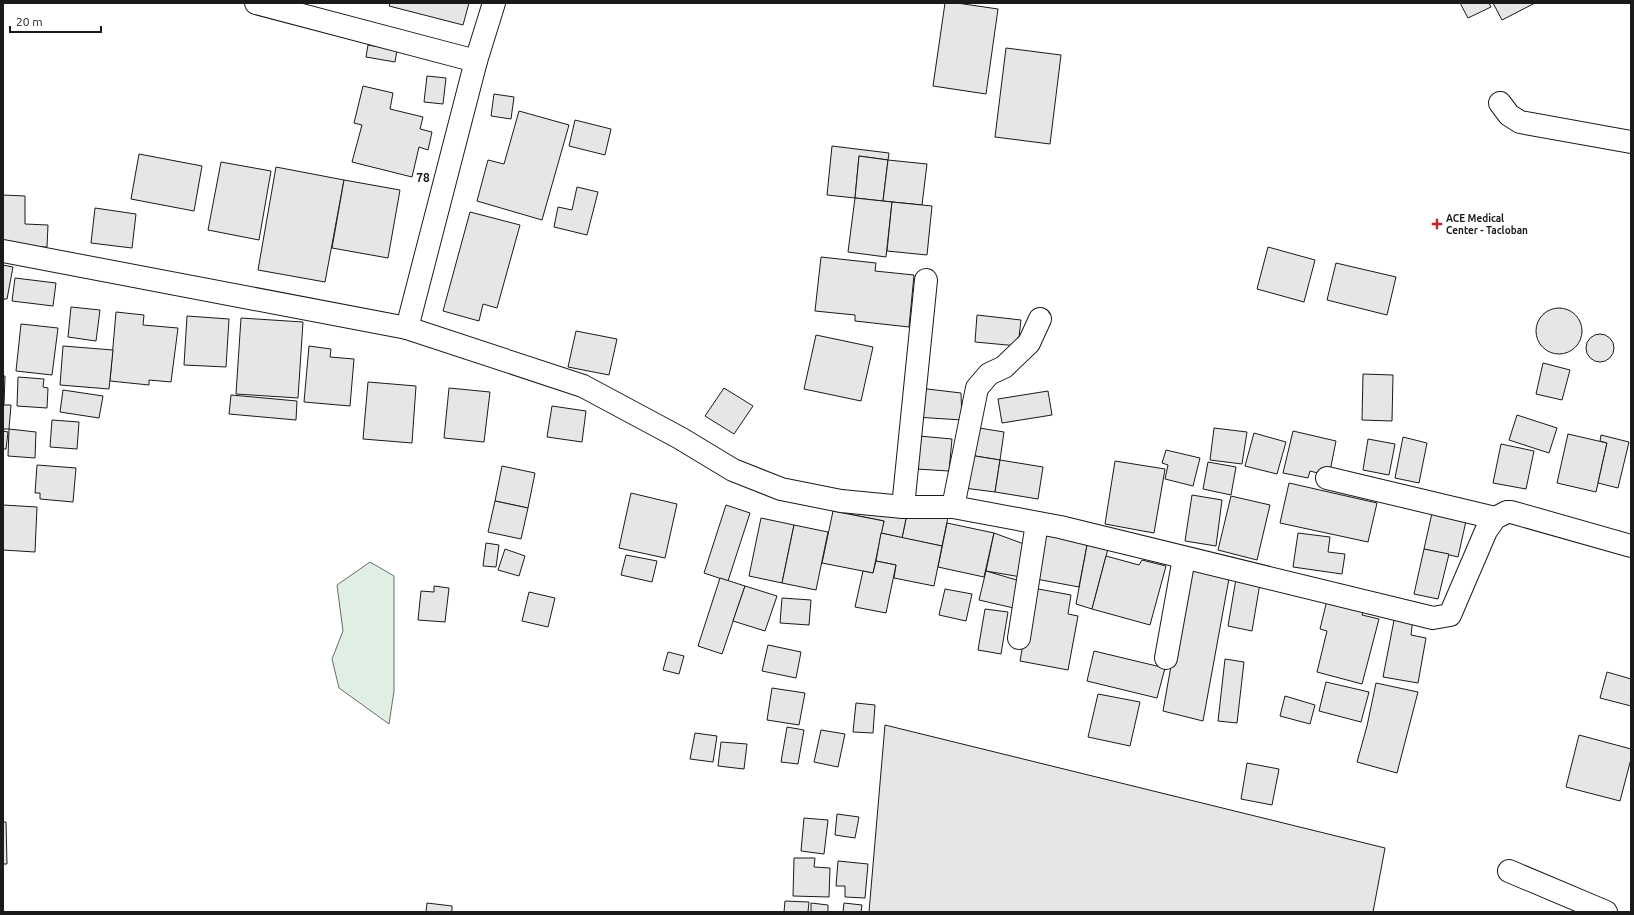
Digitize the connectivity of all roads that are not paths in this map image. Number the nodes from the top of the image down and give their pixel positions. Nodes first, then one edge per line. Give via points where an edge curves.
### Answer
1 (256, 3) edge
2 (494, 3) edge
3 (476, 61) junction
4 (1500, 103) dead end
5 (1631, 142) edge
6 (3, 251) edge
7 (926, 280) dead end
8 (1040, 319) dead end
9 (407, 328) junction
10 (1327, 478) dead end
11 (903, 507) junction
12 (953, 507) junction
13 (1495, 518) junction
14 (1037, 523) junction
15 (1631, 546) edge
16 (1184, 558) junction
17 (1019, 638) dead end
18 (1166, 658) dead end
19 (1509, 871) dead end
20 (1606, 912) edge

1 - 3 street
2 - 3 street
3 - 9 street
4 - 5 street via 1509,115 1520,122
6 - 9 street
7 - 11 street
8 - 12 street via 1029,343 1004,367 989,374 977,388
9 - 11 street via 583,386 680,438 733,470 781,489 841,501
10 - 13 street
11 - 12 street
12 - 14 street
13 - 15 street via 1511,512
13 - 16 street via 1486,531 1450,615 1441,618
14 - 16 street
14 - 17 street
16 - 18 street
19 - 20 street

